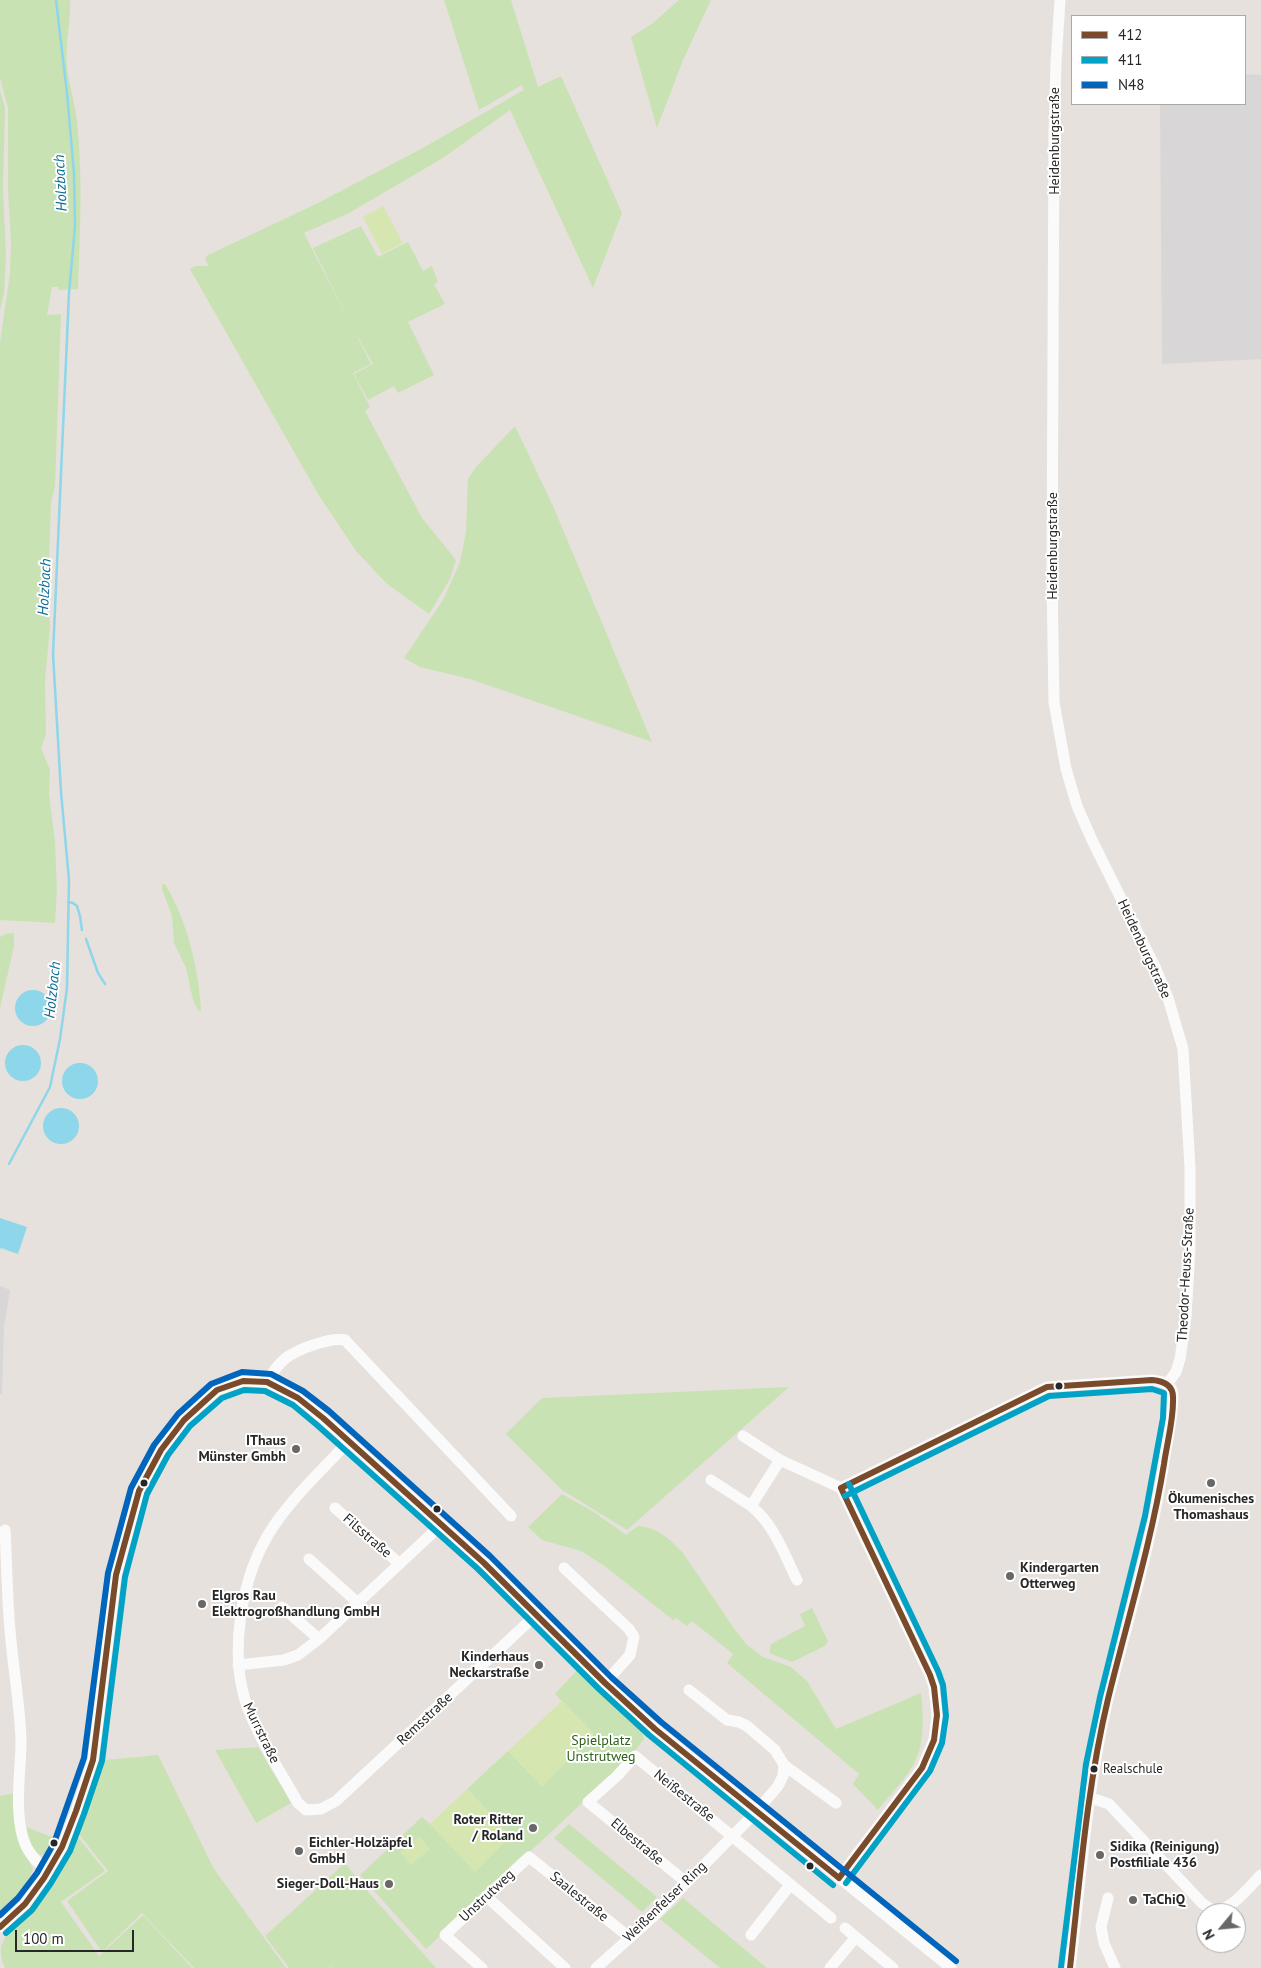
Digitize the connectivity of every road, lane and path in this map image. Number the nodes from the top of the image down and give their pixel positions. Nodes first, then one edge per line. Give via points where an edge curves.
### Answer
1 (1060, 0) edge
2 (1185, 1067) joint
3 (266, 1382) junction
4 (1167, 1384) junction
5 (743, 1436) dead end
6 (348, 1442) junction
7 (780, 1460) junction
8 (711, 1480) dead end
9 (840, 1488) junction
10 (751, 1506) junction
11 (335, 1508) dead end
12 (512, 1516) dead end
13 (441, 1525) junction
14 (5, 1530) dead end
15 (309, 1559) dead end
16 (400, 1564) junction
17 (564, 1568) dead end
18 (797, 1580) dead end
19 (358, 1603) junction
20 (282, 1607) dead end
21 (537, 1614) junction
22 (319, 1639) junction
23 (238, 1665) junction
24 (605, 1684) junction
25 (689, 1690) dead end
26 (635, 1756) joint
27 (784, 1765) junction
28 (1091, 1798) junction
29 (836, 1803) dead end
30 (306, 1810) joint
31 (756, 1812) junction
32 (732, 1835) junction
33 (529, 1857) joint
34 (48, 1871) junction
35 (1261, 1875) edge
36 (839, 1878) junction
37 (686, 1882) junction
38 (790, 1885) junction
39 (486, 1896) junction
40 (1108, 1898) dead end
41 (831, 1918) dead end
42 (0, 1927) edge
43 (844, 1928) dead end
44 (751, 1935) dead end
45 (629, 1937) junction
46 (856, 1937) junction
47 (482, 1968) edge
48 (565, 1968) edge
49 (596, 1968) edge
50 (830, 1968) edge
51 (893, 1968) edge
52 (950, 1968) edge
53 (1070, 1968) edge
54 (1115, 1968) edge

1 - 2 street, Heidenburgstraße via 1054,132 1054,702 1066,769 1078,806 1156,969 1180,1037
2 - 4 street, Theodor-Heuss-Straße via 1190,1266 1180,1359
3 - 6 street via 298,1398
3 - 12 street via 286,1358 301,1350 338,1339 345,1340
3 - 34 street via 243,1381 217,1390 184,1420 161,1450 139,1491 116,1575 93,1760 62,1847
4 - 9 street via 1152,1380 1047,1387
4 - 28 street via 1172,1389 1172,1405 1159,1495 1108,1701
5 - 7 street
6 - 13 street
6 - 23 street, Murrstraße via 274,1525 252,1570 238,1636
7 - 9 street
7 - 10 street
8 - 10 street
9 - 36 street via 928,1670 937,1714 934,1740 922,1768
10 - 18 street via 771,1527
11 - 16 street, Filsstraße
13 - 16 street
13 - 21 street
14 - 34 street via 10,1638 20,1738 21,1830 32,1855
15 - 19 street
16 - 19 street
17 - 24 street via 634,1637 630,1656
19 - 22 street
20 - 22 street
21 - 24 street
21 - 30 street, Remsstraße via 346,1794 321,1809
22 - 23 street via 298,1655 284,1660
23 - 30 street, Murrstraße via 250,1716 298,1803
24 - 31 street
25 - 27 street via 727,1720 747,1726 775,1750
26 - 32 street, Neißestraße
26 - 37 street, Elbestraße via 588,1802
27 - 29 street
27 - 31 street, Weißenfelser Ring via 778,1786
28 - 35 street via 1108,1804 1209,1909 1214,1911 1228,1907
28 - 53 street
31 - 32 street, Weißenfelser Ring
31 - 36 street
32 - 37 street, Weißenfelser Ring
32 - 38 street
33 - 39 street, Unstrutweg
33 - 45 street, Saalestraße
34 - 42 street via 25,1904
36 - 52 street
37 - 45 street, Weißenfelser Ring
38 - 41 street
38 - 44 street
39 - 47 street, Unstrutweg via 445,1935
39 - 48 street
40 - 54 street via 1101,1927
43 - 46 street
45 - 49 street, Weißenfelser Ring
46 - 50 street
46 - 51 street

